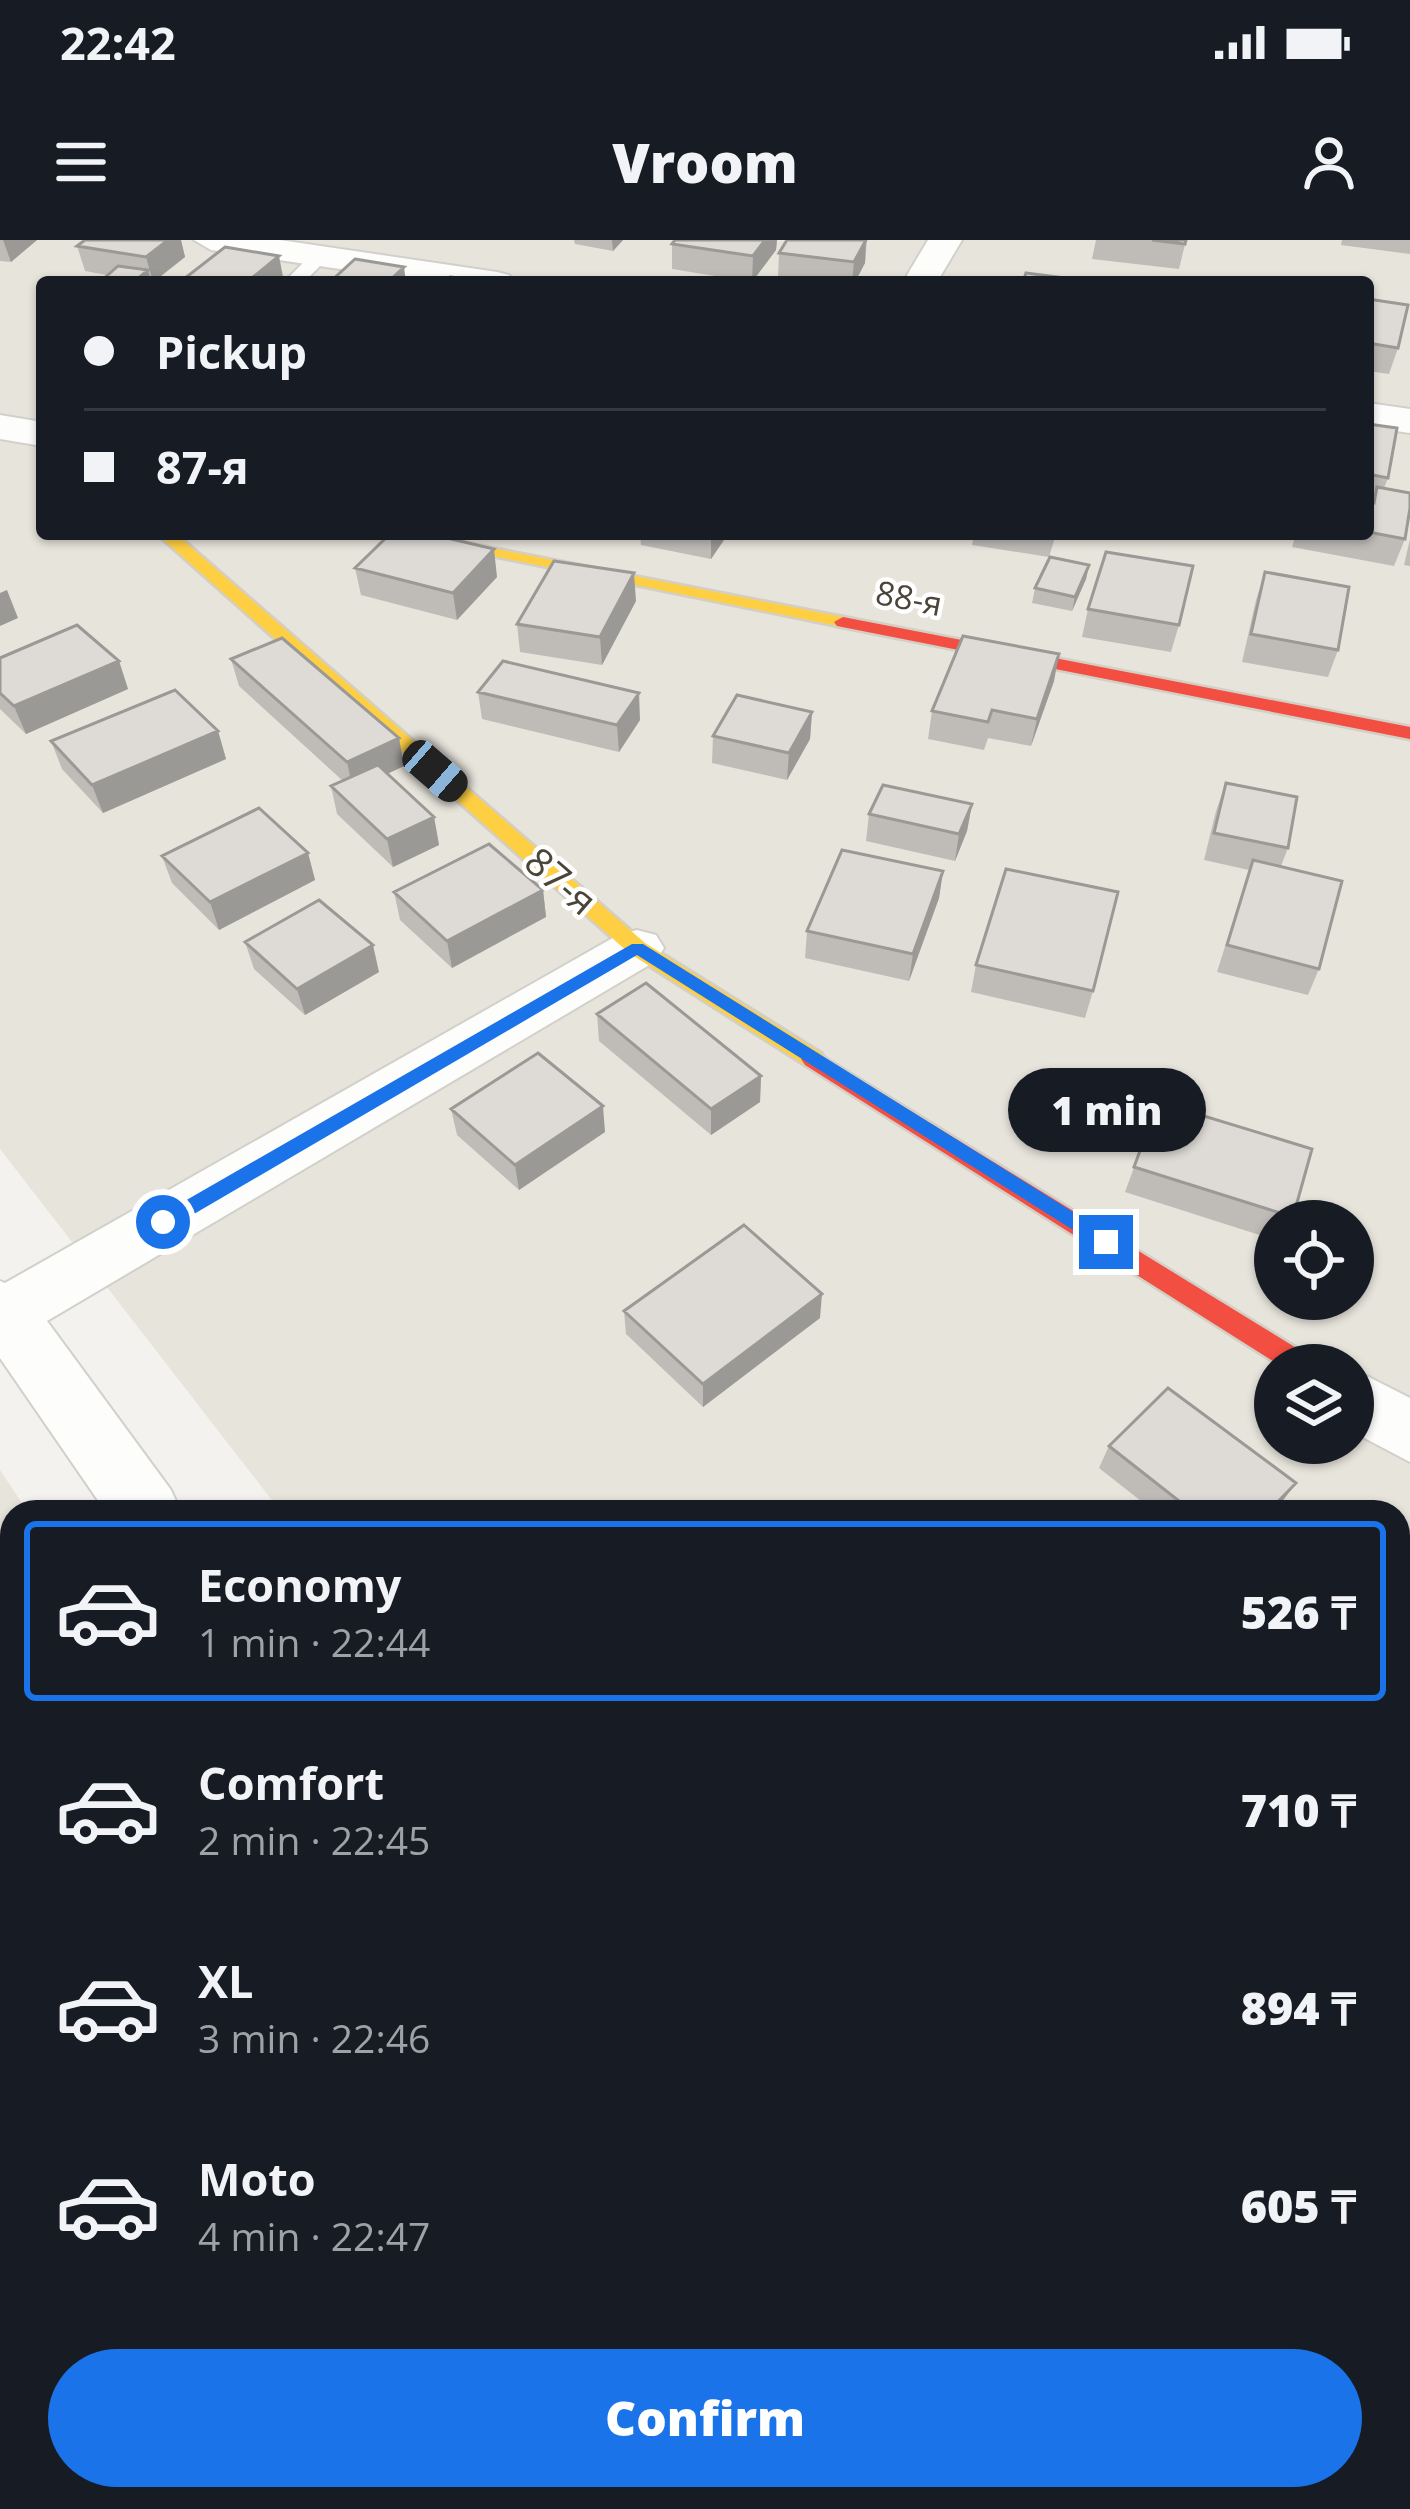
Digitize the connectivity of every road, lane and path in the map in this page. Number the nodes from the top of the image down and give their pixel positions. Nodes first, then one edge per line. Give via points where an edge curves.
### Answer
1 (211, 240) edge
2 (945, 240) edge
3 (303, 257) edge
4 (450, 276) edge
5 (924, 276) edge
6 (1374, 416) edge
7 (1410, 421) edge
8 (0, 427) edge
9 (36, 433) edge
10 (173, 540) edge
11 (425, 540) edge
12 (1410, 733) edge
13 (637, 948) junction
14 (3, 1310) edge
15 (1268, 1344) edge
16 (1374, 1410) edge
17 (1410, 1433) edge
18 (138, 1500) edge

1 - 3 street
2 - 5 street
3 - 4 street
6 - 7 street
8 - 9 street
10 - 13 street, 87-я
11 - 12 street, 88-я
13 - 14 street
13 - 15 street, 87-я
14 - 18 street
16 - 17 street

